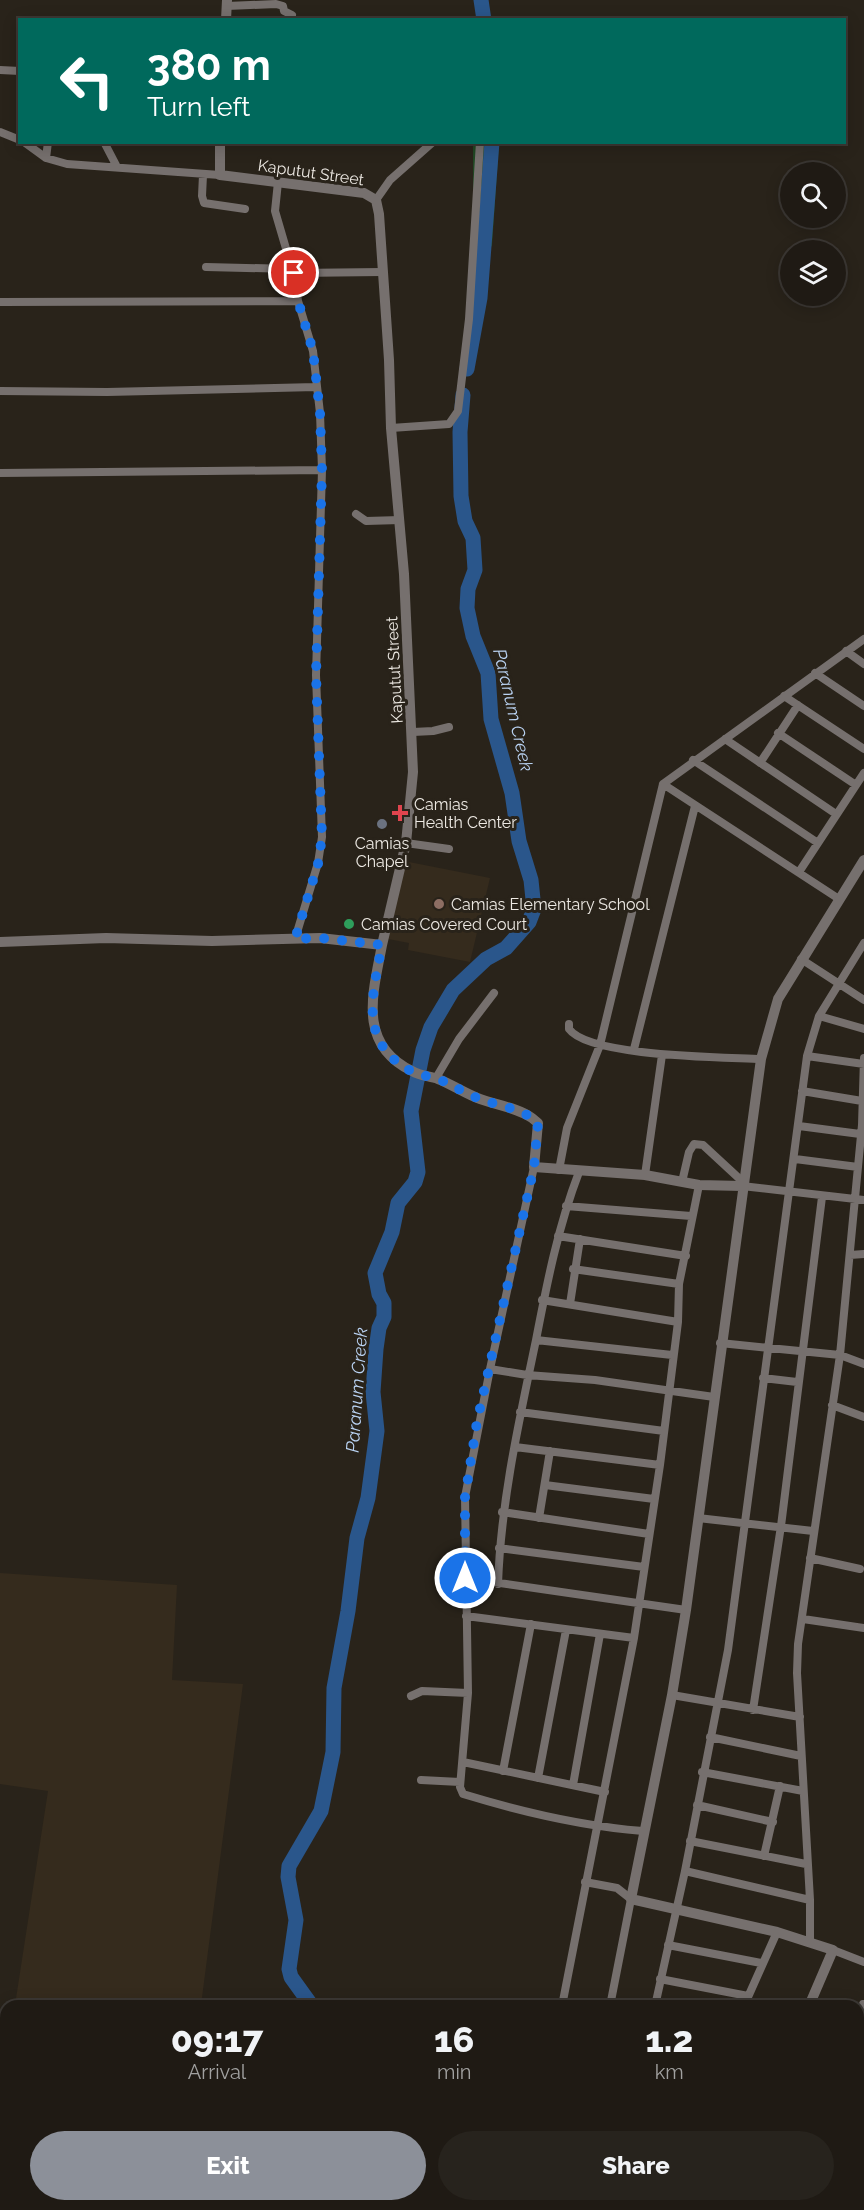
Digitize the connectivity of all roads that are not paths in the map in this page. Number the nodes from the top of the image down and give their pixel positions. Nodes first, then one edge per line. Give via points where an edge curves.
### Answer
1 (227, 3) edge
2 (292, 15) dead end
3 (226, 18) edge
4 (0, 70) edge
5 (18, 71) edge
6 (0, 132) edge
7 (18, 139) edge
8 (27, 144) edge
9 (48, 144) edge
10 (105, 144) edge
11 (220, 144) edge
12 (431, 144) edge
13 (480, 144) edge
14 (46, 158) junction
15 (116, 165) junction
16 (203, 174) junction
17 (220, 175) junction
18 (278, 182) junction
19 (376, 200) junction
20 (245, 208) dead end
21 (206, 267) dead end
22 (293, 271) junction
23 (382, 272) junction
24 (298, 301) junction
25 (0, 302) edge
26 (316, 387) junction
27 (0, 391) edge
28 (391, 428) junction
29 (322, 470) junction
30 (0, 473) edge
31 (356, 514) dead end
32 (400, 520) junction
33 (864, 639) edge
34 (846, 651) junction
35 (864, 664) edge
36 (815, 673) junction
37 (784, 696) junction
38 (798, 705) junction
39 (864, 706) edge
40 (449, 726) dead end
41 (413, 732) junction
42 (778, 733) junction
43 (724, 739) junction
44 (864, 749) edge
45 (693, 760) junction
46 (760, 763) junction
47 (864, 773) edge
48 (663, 784) junction
49 (856, 785) junction
50 (695, 806) junction
51 (836, 814) junction
52 (406, 843) junction
53 (818, 843) junction
54 (449, 849) dead end
55 (864, 860) edge
56 (800, 872) junction
57 (839, 899) junction
58 (295, 939) junction
59 (0, 942) edge
60 (864, 943) edge
61 (382, 945) junction
62 (801, 959) junction
63 (838, 982) junction
64 (494, 993) dead end
65 (864, 1000) edge
66 (819, 1016) junction
67 (569, 1024) dead end
68 (864, 1029) edge
69 (600, 1045) junction
70 (634, 1049) junction
71 (662, 1055) junction
72 (807, 1056) junction
73 (864, 1058) edge
74 (761, 1059) junction
75 (864, 1064) edge
76 (432, 1078) junction
77 (802, 1091) junction
78 (862, 1101) junction
79 (799, 1126) junction
80 (860, 1134) junction
81 (795, 1159) junction
82 (534, 1167) junction
83 (858, 1167) junction
84 (560, 1170) junction
85 (579, 1172) junction
86 (645, 1175) junction
87 (682, 1182) junction
88 (742, 1184) junction
89 (699, 1185) junction
90 (789, 1191) junction
91 (822, 1197) junction
92 (859, 1200) edge
93 (566, 1206) junction
94 (691, 1216) junction
95 (558, 1236) junction
96 (580, 1239) junction
97 (864, 1254) edge
98 (850, 1255) junction
99 (686, 1256) junction
100 (573, 1269) junction
101 (679, 1284) junction
102 (542, 1300) junction
103 (570, 1304) junction
104 (678, 1322) junction
105 (536, 1340) junction
106 (720, 1342) junction
107 (768, 1348) junction
108 (804, 1352) junction
109 (672, 1355) junction
110 (840, 1355) junction
111 (864, 1364) edge
112 (490, 1368) junction
113 (527, 1376) junction
114 (763, 1378) junction
115 (797, 1382) junction
116 (667, 1390) junction
117 (714, 1397) junction
118 (832, 1405) junction
119 (520, 1412) junction
120 (864, 1417) edge
121 (664, 1431) junction
122 (515, 1447) junction
123 (550, 1451) junction
124 (660, 1465) junction
125 (545, 1485) junction
126 (654, 1499) junction
127 (502, 1512) junction
128 (539, 1518) junction
129 (698, 1518) junction
130 (745, 1523) junction
131 (781, 1526) junction
132 (813, 1531) junction
133 (649, 1534) junction
134 (499, 1548) junction
135 (810, 1558) junction
136 (644, 1567) junction
137 (860, 1569) dead end
138 (465, 1578) junction
139 (498, 1584) junction
140 (639, 1603) junction
141 (686, 1610) junction
142 (466, 1616) junction
143 (803, 1619) junction
144 (531, 1624) junction
145 (864, 1628) edge
146 (566, 1630) junction
147 (600, 1634) junction
148 (634, 1638) junction
149 (468, 1693) junction
150 (672, 1695) junction
151 (411, 1696) dead end
152 (716, 1704) junction
153 (753, 1710) junction
154 (800, 1717) junction
155 (710, 1737) junction
156 (801, 1756) junction
157 (463, 1762) junction
158 (503, 1771) junction
159 (702, 1772) junction
160 (538, 1778) junction
161 (421, 1780) dead end
162 (460, 1782) junction
163 (573, 1785) junction
164 (780, 1786) junction
165 (803, 1791) junction
166 (605, 1792) junction
167 (697, 1805) junction
168 (773, 1822) junction
169 (599, 1827) junction
170 (643, 1831) junction
171 (690, 1841) junction
172 (764, 1856) junction
173 (806, 1864) junction
174 (685, 1871) junction
175 (585, 1882) junction
176 (631, 1899) junction
177 (810, 1900) junction
178 (676, 1909) junction
179 (777, 1932) junction
180 (810, 1942) junction
181 (668, 1945) junction
182 (833, 1950) junction
183 (864, 1962) edge
184 (761, 1963) junction
185 (660, 1979) junction
186 (748, 1996) junction
187 (563, 2000) edge
188 (611, 2000) edge
189 (656, 2000) edge
190 (746, 2000) edge
191 (812, 2000) edge

1 - 2 street via 276,4
1 - 3 street
4 - 5 street
6 - 7 street
8 - 14 street
9 - 14 street
10 - 15 street
11 - 17 street
12 - 19 street via 390,180
13 - 28 street via 458,411 449,424
14 - 15 street via 67,164
15 - 16 street
16 - 17 street
16 - 20 street via 204,203
17 - 18 street, Kaputut Street
18 - 19 street, Kaputut Street via 364,193
18 - 22 street via 275,212
19 - 23 street, Kaputut Street
21 - 22 street
22 - 23 street
22 - 24 street
23 - 28 street, Kaputut Street
24 - 25 street
24 - 26 street via 313,351
26 - 27 street
26 - 29 street
28 - 32 street, Kaputut Street
29 - 30 street
29 - 58 street via 316,675 322,837
31 - 32 street via 366,521
32 - 41 street, Kaputut Street
33 - 34 street
34 - 35 street
34 - 36 street
36 - 37 street
36 - 39 street
37 - 38 street
37 - 43 street
38 - 42 street
38 - 44 street
40 - 41 street
41 - 52 street, Kaputut Street
42 - 46 street
42 - 49 street
43 - 45 street
43 - 46 street
45 - 48 street
45 - 53 street
46 - 51 street
47 - 49 street
48 - 50 street
48 - 69 street
49 - 51 street
50 - 56 street
50 - 70 street
51 - 53 street
52 - 54 street
52 - 61 street, Kaputut Street
53 - 56 street
55 - 57 street
56 - 57 street
57 - 62 street
58 - 59 street
58 - 61 street
60 - 63 street
61 - 76 street, Kaputut Street via 372,999 376,1036 411,1071
62 - 63 street
62 - 74 street via 778,999
63 - 65 street
63 - 66 street
64 - 76 street
66 - 68 street
66 - 72 street
67 - 69 street via 572,1034
69 - 70 street
69 - 84 street via 567,1128
70 - 71 street
71 - 74 street
71 - 86 street
72 - 75 street
72 - 77 street
73 - 75 street
74 - 88 street
75 - 78 street
76 - 82 street, Kaputut Street via 538,1123
77 - 78 street
77 - 79 street
78 - 80 street
79 - 80 street
79 - 81 street
80 - 83 street
81 - 83 street
81 - 90 street
82 - 84 street
82 - 112 street
83 - 92 street
84 - 85 street
85 - 86 street
85 - 93 street
86 - 87 street
87 - 88 street via 694,1144 703,1145
87 - 89 street
88 - 89 street
88 - 90 street
88 - 106 street
89 - 94 street
90 - 91 street
90 - 107 street
91 - 92 street
91 - 108 street
92 - 98 street
93 - 94 street
93 - 95 street
94 - 99 street
95 - 96 street
95 - 102 street
96 - 99 street
96 - 100 street
97 - 98 street
98 - 110 street
99 - 101 street
100 - 101 street
100 - 103 street
101 - 104 street
102 - 103 street
102 - 105 street
103 - 104 street
104 - 109 street
105 - 109 street
105 - 113 street
106 - 107 street
106 - 117 street
107 - 108 street
107 - 114 street
108 - 110 street
108 - 115 street
109 - 116 street
110 - 111 street
110 - 118 street
112 - 113 street
112 - 138 street via 465,1497
113 - 116 street
113 - 119 street
114 - 115 street
114 - 130 street
115 - 131 street
116 - 117 street
116 - 121 street
117 - 129 street
118 - 120 street
118 - 132 street
119 - 121 street
119 - 122 street
121 - 124 street
122 - 123 street
122 - 127 street
123 - 124 street
123 - 125 street
124 - 126 street
125 - 126 street
125 - 128 street
126 - 133 street
127 - 128 street
127 - 134 street
128 - 133 street
129 - 130 street
129 - 141 street
130 - 131 street
130 - 152 street via 728,1650
131 - 132 street
131 - 153 street
132 - 135 street
133 - 136 street
134 - 136 street
134 - 139 street
135 - 137 street
135 - 143 street
136 - 140 street
138 - 139 street
138 - 142 street
139 - 140 street
140 - 141 street
140 - 148 street
141 - 150 street
142 - 144 street
142 - 149 street
143 - 145 street
143 - 154 street via 797,1673
144 - 146 street
144 - 158 street
146 - 147 street
146 - 160 street
147 - 148 street
147 - 163 street
148 - 166 street
149 - 151 street via 422,1691
149 - 157 street
150 - 152 street
150 - 170 street
152 - 153 street
152 - 155 street
153 - 154 street
154 - 156 street
155 - 156 street
155 - 159 street
156 - 165 street
157 - 158 street
157 - 162 street
158 - 160 street
159 - 164 street
159 - 167 street
160 - 163 street
161 - 162 street
162 - 169 street via 463,1794
163 - 166 street
164 - 165 street
164 - 168 street
165 - 173 street
166 - 169 street
167 - 168 street
167 - 171 street
168 - 172 street
169 - 170 street
169 - 175 street
170 - 176 street
171 - 172 street
171 - 174 street
172 - 173 street
173 - 177 street
174 - 177 street
174 - 178 street
175 - 176 street via 616,1888
175 - 187 street
176 - 178 street
176 - 188 street
177 - 180 street
178 - 179 street
178 - 181 street
179 - 180 street
179 - 184 street
180 - 182 street
181 - 184 street
181 - 185 street
182 - 183 street
182 - 191 street
184 - 186 street
185 - 186 street
185 - 189 street
186 - 190 street

